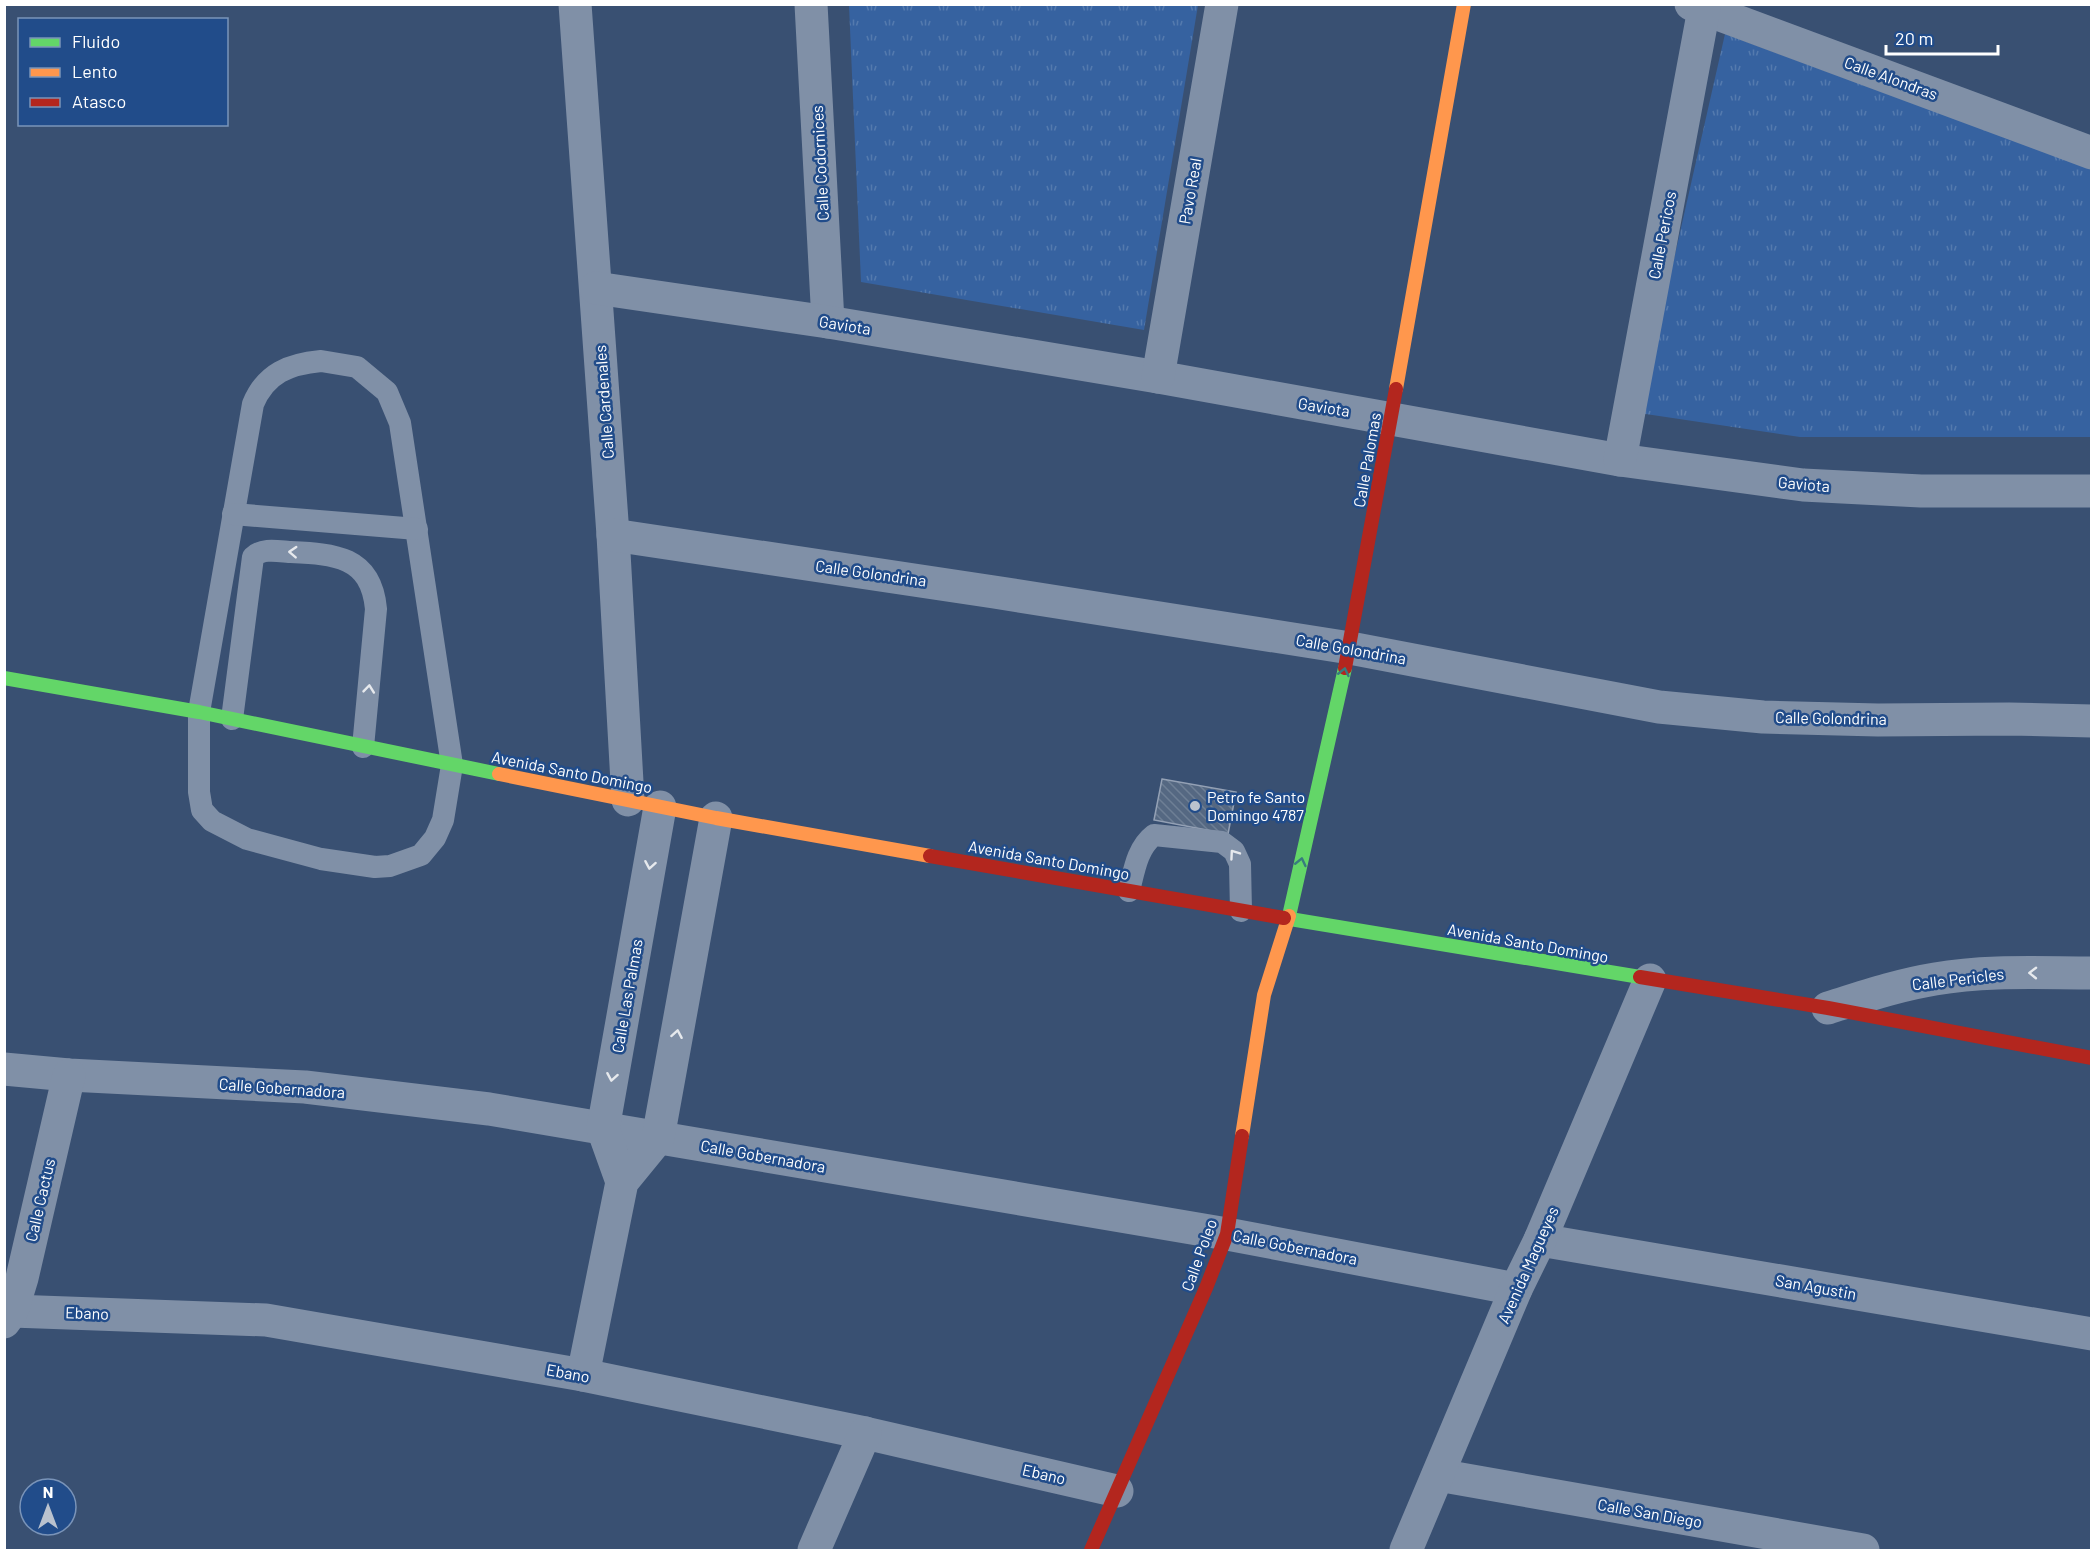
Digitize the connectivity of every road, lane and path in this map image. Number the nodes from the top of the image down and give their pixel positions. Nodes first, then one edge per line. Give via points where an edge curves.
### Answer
1 (574, 4) edge
2 (811, 4) edge
3 (1222, 4) edge
4 (1464, 4) edge
5 (1697, 7) edge
6 (2091, 153) edge
7 (596, 288) junction
8 (828, 322) junction
9 (1158, 377) junction
10 (1391, 418) junction
11 (1620, 460) junction
12 (2091, 491) edge
13 (233, 514) junction
14 (417, 529) junction
15 (613, 535) junction
16 (1350, 648) junction
17 (4, 678) edge
18 (199, 712) junction
19 (232, 719) junction
20 (2091, 721) edge
21 (363, 747) junction
22 (452, 765) junction
23 (628, 800) junction
24 (660, 807) junction
25 (716, 818) junction
26 (1129, 891) junction
27 (1240, 910) junction
28 (1288, 919) junction
29 (2091, 973) edge
30 (1650, 980) junction
31 (1828, 1008) junction
32 (2091, 1058) edge
33 (4, 1069) edge
34 (69, 1075) junction
35 (603, 1129) junction
36 (658, 1138) junction
37 (622, 1182) junction
38 (1227, 1234) junction
39 (1540, 1240) junction
40 (1516, 1289) junction
41 (8, 1316) edge
42 (2091, 1334) edge
43 (583, 1375) junction
44 (865, 1433) junction
45 (1438, 1475) junction
46 (1117, 1491) junction
47 (814, 1551) edge
48 (1091, 1551) edge
49 (1406, 1551) edge
50 (1863, 1551) edge

1 - 7 street, Calle Cardenales
2 - 8 street, Calle Codornices
3 - 9 street, Pavo Real
4 - 10 main road, Calle Palomas
5 - 6 street, Calle Alondras
5 - 11 street, Calle Pericos
7 - 8 street, Gaviota
7 - 15 street, Calle Cardenales
8 - 9 street, Gaviota
9 - 10 street, Gaviota
10 - 11 street, Gaviota
10 - 16 main road, Calle Palomas
11 - 12 street, Gaviota via 1803,485 1921,491
13 - 14 lane
13 - 14 lane via 258,392 275,374 300,363 321,361 357,367 387,392 400,423
13 - 18 lane
14 - 22 lane
15 - 16 street, Calle Golondrina
15 - 23 street, Calle Cardenales
16 - 20 street, Calle Golondrina via 1659,707 1763,717
28 -> 16 main road, Calle Palomas
17 - 18 main road, Avenida Santo Domingo
18 - 19 main road, Avenida Santo Domingo
18 - 22 lane via 202,810 212,821 247,839 321,859 375,867 421,855 443,820
19 - 21 main road, Avenida Santo Domingo
21 -> 19 lane via 375,593 368,579 354,566 327,554 268,551 253,557
21 - 22 main road, Avenida Santo Domingo
22 - 23 main road, Avenida Santo Domingo
23 - 24 main road, Avenida Santo Domingo
24 - 25 main road, Avenida Santo Domingo
24 -> 35 street, Calle Las Palmas
25 - 26 main road, Avenida Santo Domingo
36 -> 25 street
26 - 27 main road, Avenida Santo Domingo
27 -> 26 lane via 1240,864 1234,850 1222,842 1154,835 1138,855
27 - 28 main road, Avenida Santo Domingo
28 - 30 main road, Avenida Santo Domingo
28 - 38 main road, Calle Poleo via 1263,995
29 -> 31 street, Calle Pericles via 1990,972 1935,979
30 - 31 main road, Avenida Santo Domingo
30 - 39 street, Avenida Magueyes
31 - 32 main road, Avenida Santo Domingo
33 - 34 street, Calle Gobernadora
34 - 35 street, Calle Gobernadora via 305,1087 489,1109
34 - 41 street, Calle Cactus via 22,1278
35 - 36 street, Calle Gobernadora
35 - 37 street, Calle Las Palmas
36 - 37 street
36 - 38 street, Calle Gobernadora
37 - 43 street
38 - 40 street, Calle Gobernadora
38 - 46 main road, Calle Poleo
39 - 40 street, Avenida Magueyes
39 - 42 street, San Agustin
40 - 45 street, Avenida Magueyes
41 - 43 street, Ebano via 266,1320
43 - 44 street, Ebano
44 - 46 street, Ebano
44 - 47 street
45 - 49 street, Avenida Magueyes
45 - 50 street, Calle San Diego
46 - 48 main road, Calle Poleo

